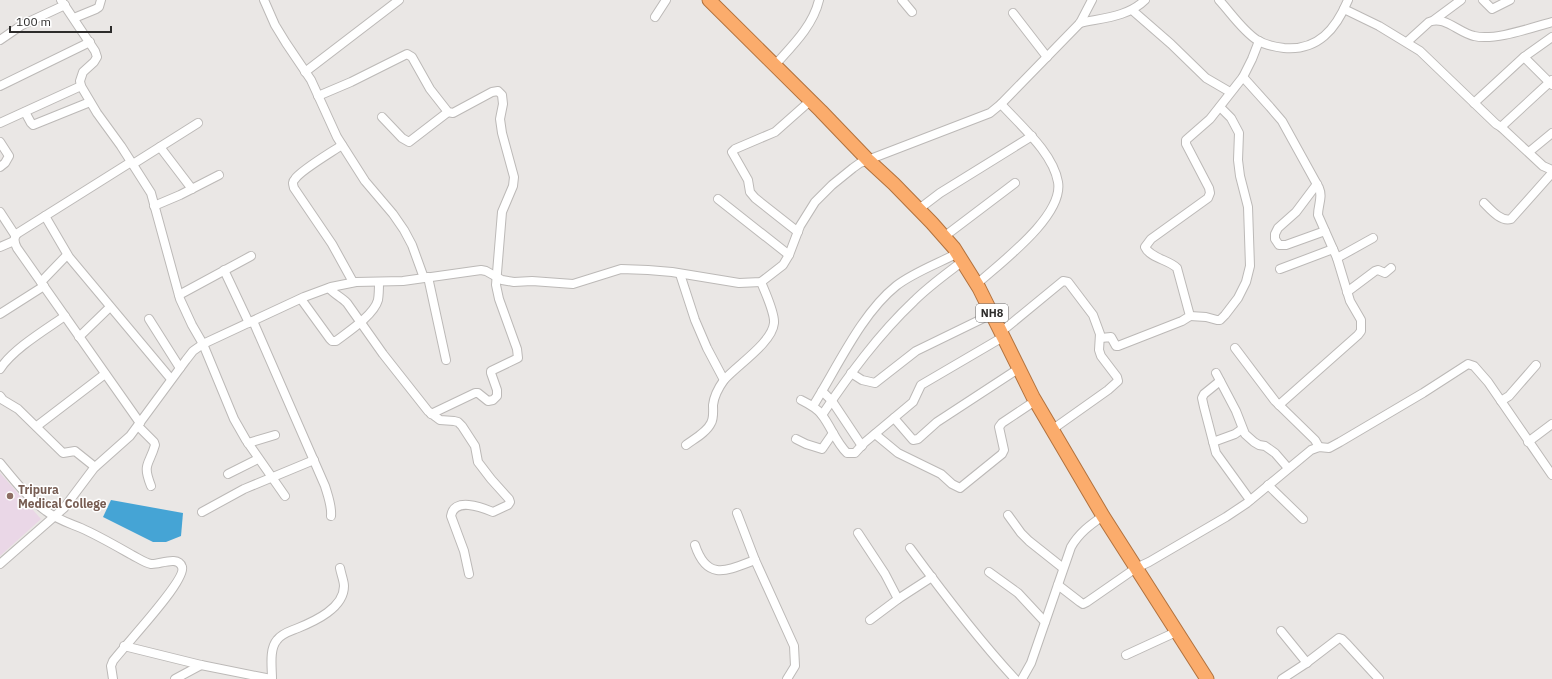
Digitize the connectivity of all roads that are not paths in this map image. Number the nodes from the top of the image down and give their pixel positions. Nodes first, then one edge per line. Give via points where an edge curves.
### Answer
1 (101, 0) edge
2 (399, 0) edge
3 (666, 0) edge
4 (709, 0) edge
5 (819, 0) edge
6 (902, 0) edge
7 (1092, 0) edge
8 (1145, 0) edge
9 (1219, 0) edge
10 (1348, 0) edge
11 (1461, 0) edge
12 (1483, 0) edge
13 (1510, 0) edge
14 (267, 2) edge
15 (63, 3) edge
16 (1344, 9) junction
17 (1132, 10) junction
18 (912, 12) dead end
19 (1013, 14) dead end
20 (655, 17) dead end
21 (74, 18) junction
22 (1434, 20) junction
23 (1552, 22) edge
24 (1080, 23) junction
25 (1552, 37) edge
26 (0, 40) edge
27 (1259, 41) junction
28 (90, 42) junction
29 (1407, 42) junction
30 (1047, 57) junction
31 (1524, 57) junction
32 (775, 65) junction
33 (305, 72) junction
34 (1243, 77) junction
35 (1551, 82) edge
36 (0, 86) edge
37 (81, 86) junction
38 (1230, 92) junction
39 (318, 96) junction
40 (810, 101) junction
41 (90, 102) junction
42 (1474, 103) junction
43 (1001, 104) junction
44 (1220, 107) junction
45 (25, 112) junction
46 (448, 112) junction
47 (382, 118) dead end
48 (0, 123) edge
49 (198, 123) dead end
50 (1501, 127) junction
51 (1552, 133) edge
52 (1032, 136) junction
53 (0, 142) edge
54 (342, 145) junction
55 (160, 147) junction
56 (1529, 152) junction
57 (868, 160) junction
58 (132, 163) junction
59 (0, 167) edge
60 (1552, 172) edge
61 (219, 175) dead end
62 (1016, 183) dead end
63 (1317, 184) junction
64 (192, 189) junction
65 (718, 199) dead end
66 (1484, 204) dead end
67 (154, 206) junction
68 (919, 209) junction
69 (0, 212) edge
70 (45, 216) junction
71 (1325, 230) junction
72 (798, 232) junction
73 (945, 236) junction
74 (14, 238) junction
75 (1373, 238) dead end
76 (0, 247) edge
77 (1333, 249) junction
78 (67, 255) junction
79 (789, 255) junction
80 (251, 256) dead end
81 (960, 257) junction
82 (1337, 258) junction
83 (1391, 268) dead end
84 (1280, 269) dead end
85 (224, 270) junction
86 (680, 274) junction
87 (426, 277) junction
88 (498, 277) junction
89 (353, 282) junction
90 (379, 282) junction
91 (762, 282) junction
92 (42, 284) junction
93 (977, 284) junction
94 (329, 288) junction
95 (1347, 292) junction
96 (179, 294) junction
97 (301, 299) junction
98 (110, 307) junction
99 (0, 314) edge
100 (992, 314) junction
101 (65, 316) junction
102 (1190, 316) junction
103 (149, 319) dead end
104 (251, 322) junction
105 (360, 322) junction
106 (1002, 335) junction
107 (79, 337) junction
108 (1101, 338) junction
109 (203, 344) junction
110 (1235, 348) dead end
111 (446, 360) dead end
112 (1536, 366) dead end
113 (180, 368) junction
114 (0, 369) edge
115 (1018, 369) junction
116 (851, 373) junction
117 (1216, 373) dead end
118 (105, 374) junction
119 (171, 379) junction
120 (724, 380) junction
121 (1220, 381) junction
122 (822, 391) junction
123 (0, 396) edge
124 (801, 400) dead end
125 (832, 401) junction
126 (1035, 401) junction
127 (1501, 401) junction
128 (1279, 405) junction
129 (813, 406) junction
130 (431, 414) junction
131 (822, 415) junction
132 (894, 418) junction
133 (139, 424) junction
134 (1552, 424) edge
135 (36, 426) junction
136 (1053, 429) junction
137 (1242, 429) junction
138 (833, 433) junction
139 (875, 434) junction
140 (275, 435) dead end
141 (796, 438) dead end
142 (1213, 442) junction
143 (1528, 442) junction
144 (248, 443) junction
145 (686, 445) dead end
146 (862, 446) junction
147 (1319, 447) junction
148 (258, 459) junction
149 (314, 460) junction
150 (0, 463) edge
151 (95, 467) junction
152 (1288, 468) junction
153 (228, 474) dead end
154 (1552, 475) edge
155 (271, 478) junction
156 (1268, 485) junction
157 (151, 486) dead end
158 (285, 496) dead end
159 (1250, 500) junction
160 (202, 512) dead end
161 (737, 513) dead end
162 (1008, 515) dead end
163 (331, 516) dead end
164 (1103, 516) junction
165 (54, 517) junction
166 (1303, 519) dead end
167 (858, 532) dead end
168 (695, 545) dead end
169 (910, 548) dead end
170 (754, 560) junction
171 (0, 564) edge
172 (340, 568) dead end
173 (1063, 568) junction
174 (1136, 568) junction
175 (989, 572) dead end
176 (469, 574) dead end
177 (932, 577) junction
178 (1058, 585) junction
179 (898, 599) junction
180 (870, 620) dead end
181 (1045, 622) junction
182 (1281, 631) dead end
183 (1176, 632) junction
184 (124, 646) junction
185 (1126, 655) dead end
186 (1307, 663) junction
187 (201, 665) junction
188 (244, 677) edge
189 (113, 679) edge
190 (175, 679) edge
191 (272, 679) edge
192 (787, 679) edge
193 (1015, 679) edge
194 (1022, 679) edge
195 (1206, 679) edge
196 (1282, 679) edge
197 (1380, 679) edge

1 - 21 street via 96,10
2 - 33 street
3 - 20 street
4 - 32 highway, NH8
5 - 32 street via 805,29
6 - 18 street
7 - 24 street
8 - 17 street
9 - 27 street via 1245,30
10 - 16 street
11 - 22 street
12 - 13 street via 1492,10
14 - 33 street via 275,25
15 - 21 street
15 - 26 street
16 - 27 street via 1325,35 1305,47 1276,47
16 - 29 street
17 - 24 street via 1117,16
17 - 38 street via 1206,78
19 - 30 street
21 - 28 street
22 - 23 street via 1441,20 1468,35 1485,37
22 - 29 street
24 - 30 street
25 - 31 street
27 - 34 street
28 - 36 street
28 - 37 street via 97,57 82,72
29 - 42 street via 1420,51
30 - 43 street
31 - 35 street
31 - 42 street
32 - 40 highway, NH8
33 - 39 street
34 - 38 street
34 - 63 street via 1282,121
35 - 50 street
37 - 41 street
37 - 45 street
38 - 44 street
39 - 46 street via 407,54 412,57 430,89
39 - 54 street
40 - 57 highway, NH8
40 - 72 street via 775,132 732,152 748,180 750,192
41 - 45 street via 33,125
41 - 58 street
42 - 50 street
43 - 52 street
43 - 57 street via 990,113
44 - 102 street via 1231,118 1239,133 1238,160 1248,207 1250,266 1246,282 1226,315 1220,320
44 - 102 street via 1186,140 1210,188 1208,198 1151,239 1145,247 1152,254 1177,268
45 - 48 street
46 - 47 street via 409,142
46 - 88 street via 453,113 492,92 498,91 502,95 500,119 514,178 502,212
49 - 55 street
50 - 56 street
51 - 56 street
52 - 68 street
52 - 93 street via 1045,153 1059,183 1054,207 1030,236
53 - 59 street via 8,156 6,163
54 - 87 street via 365,181 404,230
54 - 89 street via 295,178 293,183 300,199 332,244
55 - 58 street
55 - 64 street
56 - 60 street
57 - 68 highway, NH8
57 - 72 street via 853,168 822,193
58 - 67 street via 148,188
58 - 70 street
60 - 66 street via 1510,219 1501,218
61 - 64 street
62 - 73 street
63 - 71 street via 1321,193 1318,215
63 - 71 street via 1296,212 1278,228 1275,239 1279,245 1286,245
64 - 67 street
65 - 79 street
67 - 96 street
68 - 73 highway, NH8
69 - 74 street
70 - 74 street
70 - 78 street
71 - 77 street
72 - 79 street
73 - 81 highway, NH8
74 - 76 street
74 - 92 street via 17,248
75 - 82 street
77 - 82 street
77 - 84 street
78 - 92 street
78 - 98 street
79 - 91 street via 783,264
80 - 85 street
81 - 93 highway, NH8
81 - 116 street via 885,331
81 - 122 street via 898,285 883,297
82 - 95 street
83 - 95 street via 1385,273 1375,271
85 - 96 street
85 - 104 street
86 - 88 street via 621,269 573,284 514,282
86 - 91 street via 739,283
86 - 120 street via 695,320
87 - 88 street via 481,270
87 - 90 street
87 - 111 street
88 - 130 street via 497,292 518,358 491,370 497,390 497,396 493,400 488,401 475,393
89 - 90 street
89 - 94 street
90 - 105 street via 376,306
91 - 120 street via 773,316 772,332 764,343
92 - 99 street
92 - 101 street
93 - 100 highway, NH8
94 - 97 street
94 - 105 street via 342,298
95 - 128 street via 1361,320 1361,331
96 - 109 street
97 - 104 street
97 - 105 street via 332,341 336,341
98 - 107 street
98 - 119 street
100 - 106 highway, NH8
100 - 116 street via 916,351 875,383 862,380
101 - 107 street
101 - 114 street via 26,344
102 - 108 street via 1118,346 1111,337
103 - 113 street
104 - 109 street
104 - 149 street
105 - 130 street
106 - 108 street via 1051,291 1066,281 1086,305
106 - 115 highway, NH8
106 - 132 street via 925,382 919,387 913,402
107 - 118 street
108 - 136 street via 1101,356 1118,381
109 - 113 street
109 - 144 street via 231,412
110 - 128 street
112 - 127 street via 1509,396
113 - 119 street
115 - 126 highway, NH8
115 - 132 street via 937,422 918,439 912,440
116 - 125 street
117 - 121 street
118 - 133 street
118 - 135 street
119 - 133 street
120 - 145 street via 713,403 712,421
121 - 137 street via 1236,411
121 - 142 street via 1207,390 1202,398
122 - 125 street
122 - 129 street
123 - 135 street
124 - 129 street
125 - 131 street
125 - 146 street
126 - 136 highway, NH8
126 - 139 street via 1002,423 999,427 1004,450 1002,454 960,488 941,474 898,453
127 - 143 street
127 - 147 street via 1474,366 1468,364 1340,442 1329,448
128 - 147 street
129 - 131 street
130 - 176 street via 440,420 447,419 462,426 475,446 478,462 510,499 508,505 492,512 468,505 451,512 450,516 464,551
131 - 138 street
132 - 139 street
133 - 151 street via 130,436
133 - 157 street via 155,445 146,468
134 - 143 street
135 - 151 street via 63,452 75,451
136 - 164 highway, NH8
137 - 142 street
137 - 152 street via 1254,442 1275,453
138 - 141 street via 822,449
138 - 146 street via 847,453 855,453
139 - 146 street
140 - 144 street
142 - 159 street via 1216,453
143 - 154 street
144 - 148 street
147 - 152 street via 1311,450
148 - 153 street
148 - 155 street
149 - 155 street
149 - 163 street via 329,499
150 - 165 street via 45,511
151 - 165 street via 64,508
152 - 156 street
155 - 158 street
155 - 160 street via 231,495
156 - 159 street
156 - 166 street
159 - 174 street via 1226,517
161 - 170 street
162 - 173 street via 1025,537
164 - 173 street via 1076,538
164 - 174 highway, NH8
165 - 171 street
165 - 184 street via 149,564 175,561 183,567 182,574 165,599
167 - 179 street
168 - 170 street via 699,558 714,570 728,570
169 - 177 street
170 - 192 street via 794,646 795,666
172 - 191 street via 344,586 336,604 307,625 276,640 273,647
173 - 178 street
174 - 178 street via 1083,604
174 - 183 highway, NH8
175 - 181 street via 1018,593
177 - 179 street
177 - 193 street via 992,654
178 - 181 street
179 - 180 street
181 - 194 street via 1031,663
182 - 186 street
183 - 185 street
183 - 195 highway, NH8
184 - 187 street
184 - 189 street via 111,666
186 - 196 street
186 - 197 street via 1339,638
187 - 188 street
187 - 190 street
188 - 191 street

